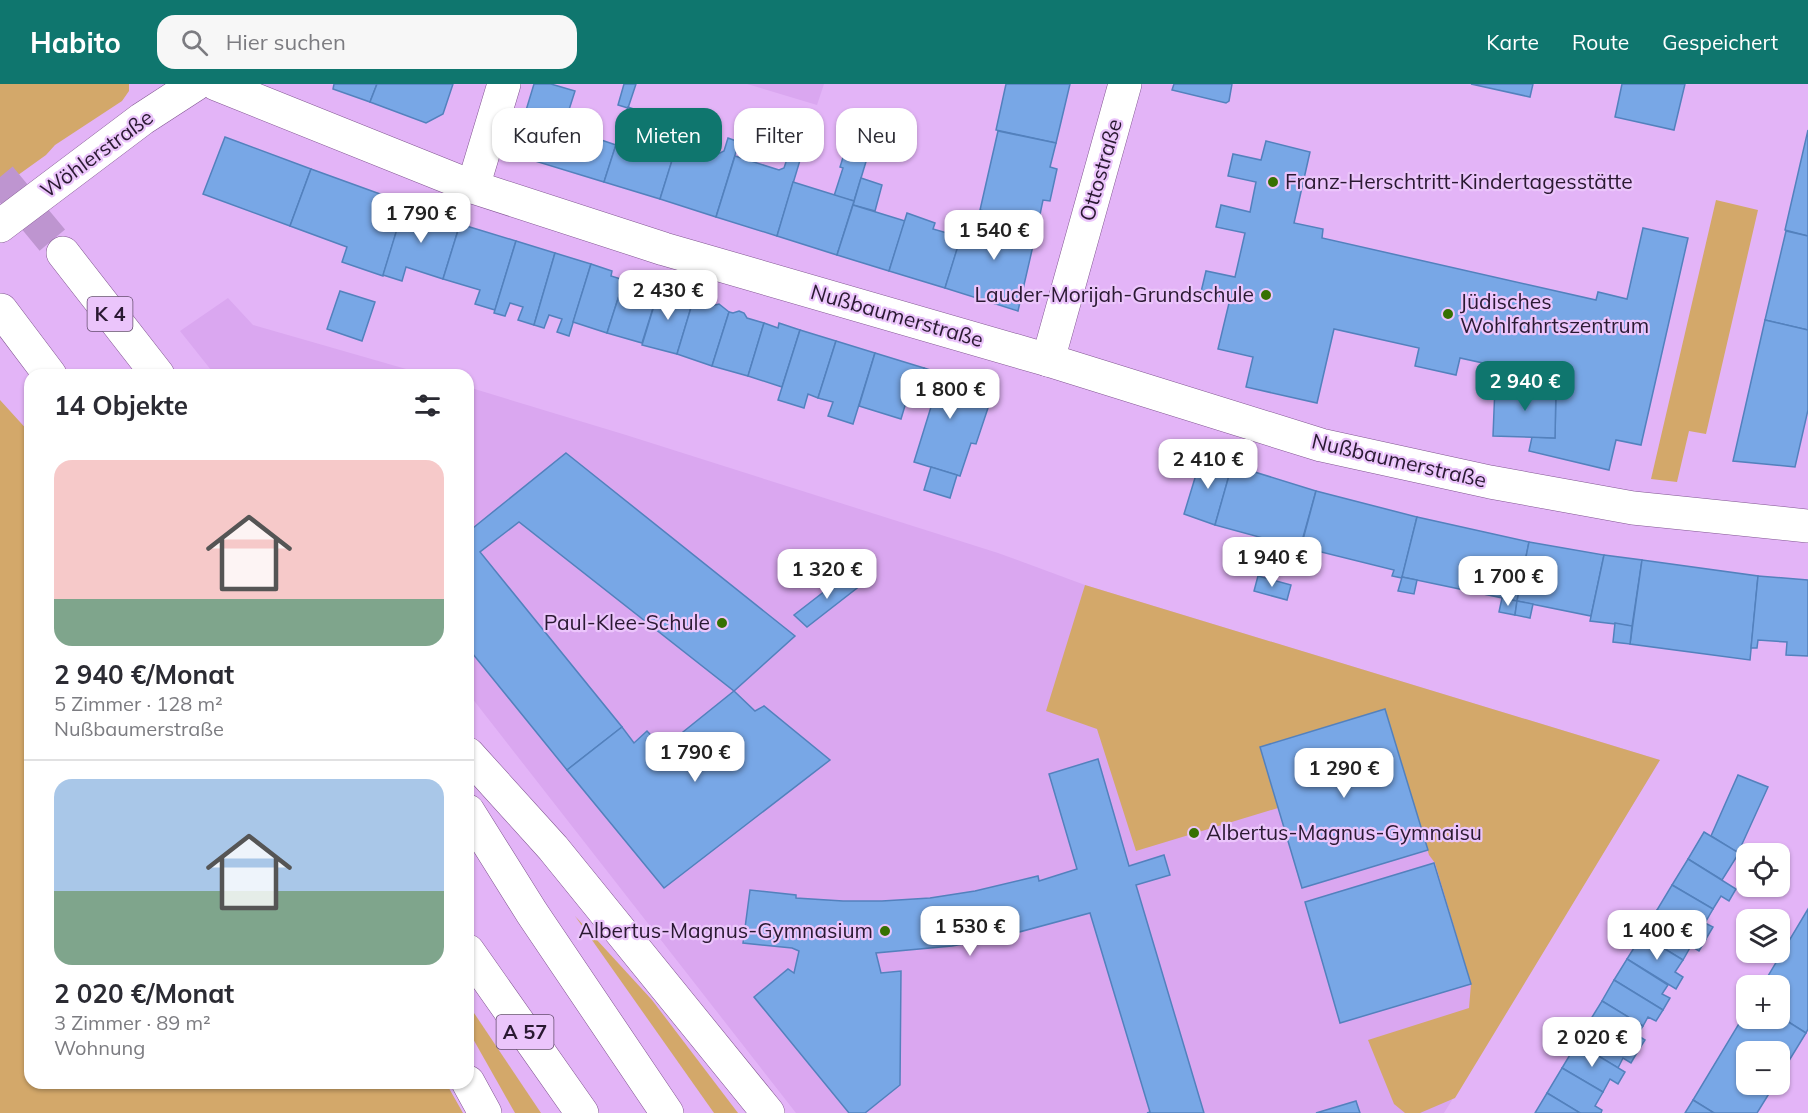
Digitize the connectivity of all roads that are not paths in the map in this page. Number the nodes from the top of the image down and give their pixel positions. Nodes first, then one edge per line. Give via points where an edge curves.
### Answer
1 (196, 84) edge
2 (216, 84) edge
3 (504, 84) edge
4 (1125, 84) edge
5 (472, 187) junction
6 (0, 226) edge
7 (63, 253) tunnel mouth
8 (1, 310) edge
9 (1048, 360) junction
10 (45, 369) edge
11 (153, 369) edge
12 (1808, 526) edge
13 (474, 761) edge
14 (474, 821) edge
15 (474, 960) edge
16 (472, 1089) edge
17 (486, 1113) edge
18 (582, 1113) edge
19 (667, 1113) edge
20 (768, 1113) edge

1 - 6 main road, Wöhlerstraße via 142,119
2 - 5 main road, Nußbaumerstraße
3 - 5 main road
4 - 9 main road, Ottostraße
5 - 9 main road, Nußbaumerstraße via 664,249
7 - 11 main road, K 4
8 - 10 main road
9 - 12 main road, Nußbaumerstraße via 1321,445 1490,482 1633,508
13 - 20 main road via 553,848
14 - 19 main road
15 - 18 main road, A 57
16 - 17 main road

